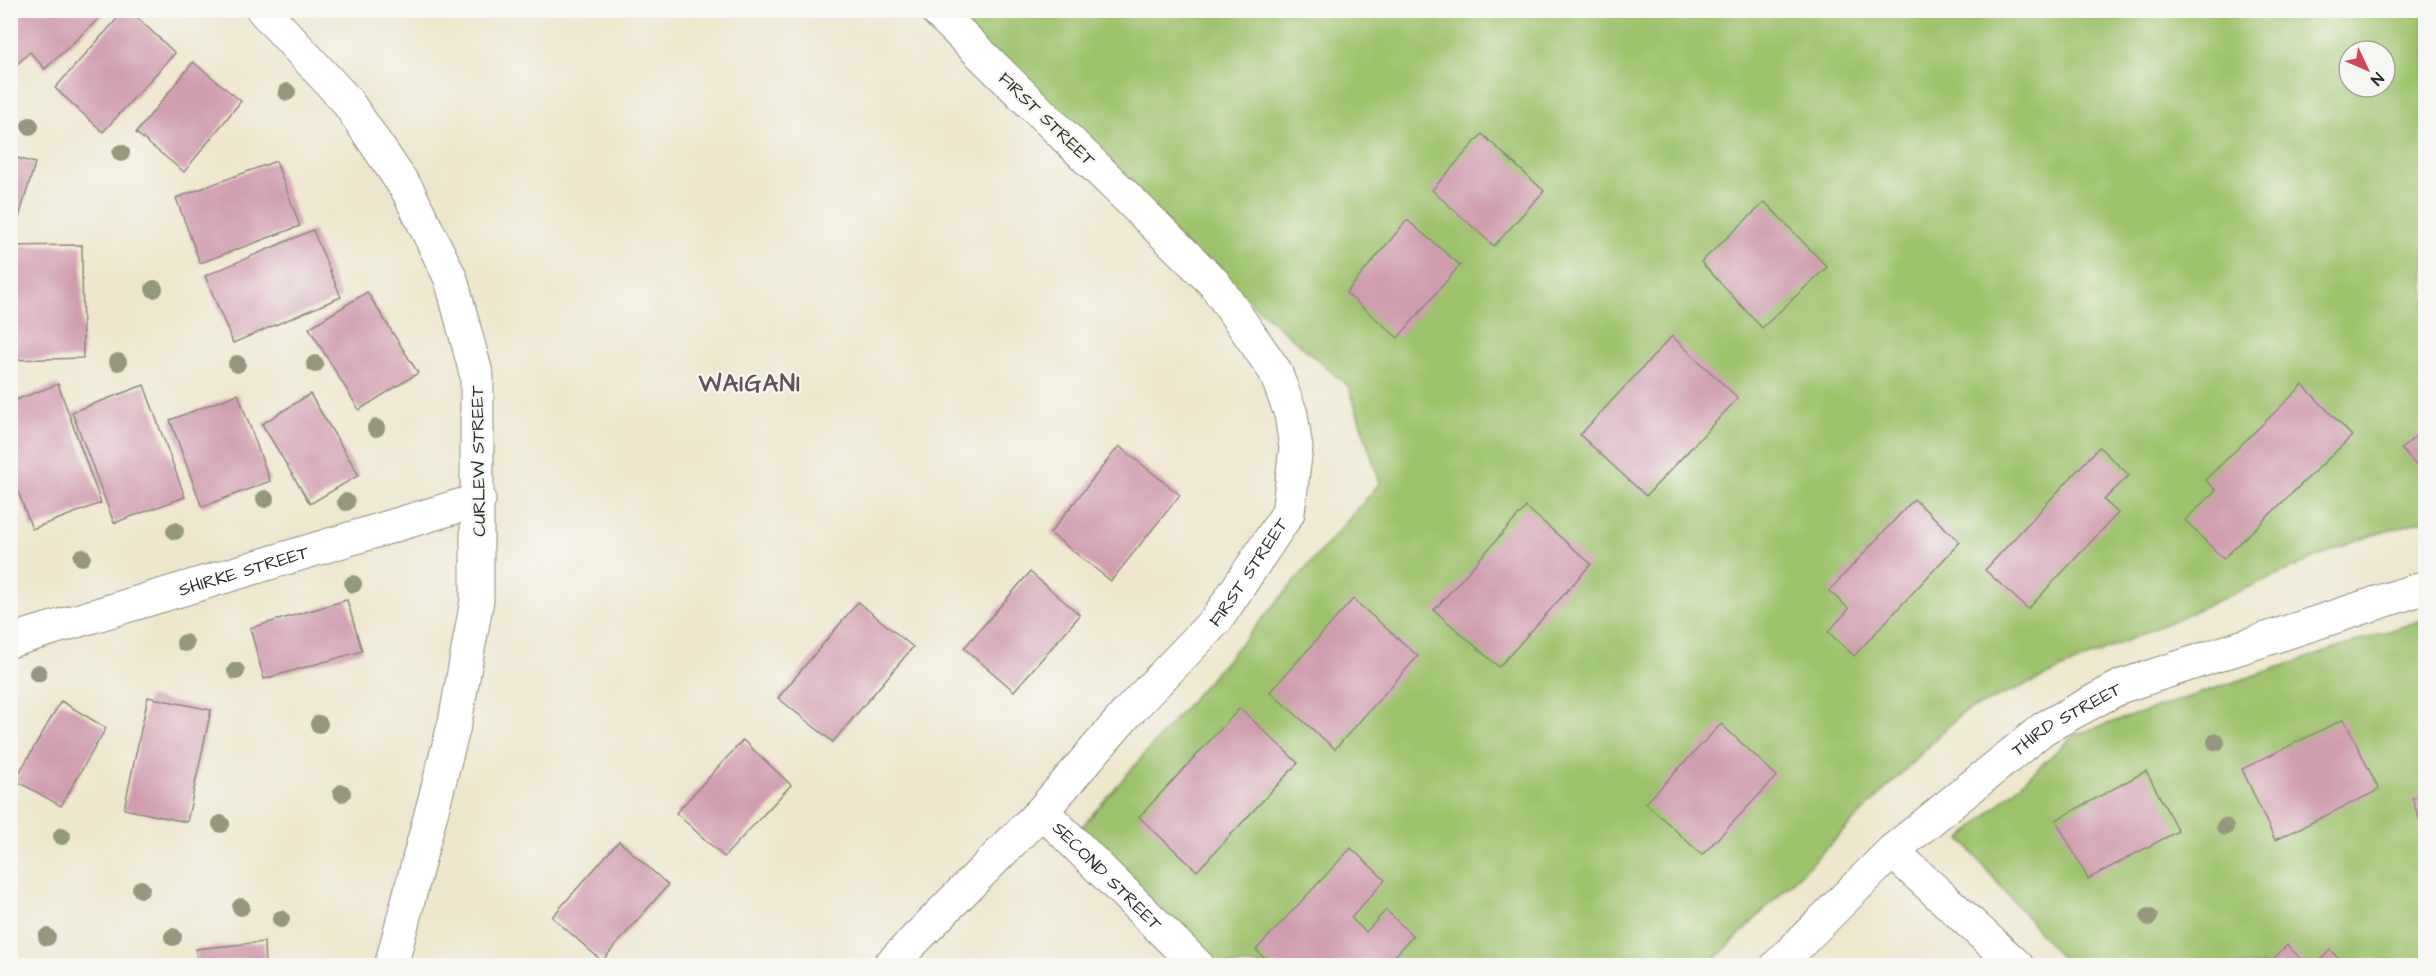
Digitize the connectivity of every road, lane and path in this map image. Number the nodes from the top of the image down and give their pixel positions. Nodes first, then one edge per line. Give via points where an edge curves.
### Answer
1 (262, 10) edge
2 (936, 10) edge
3 (479, 500) junction
4 (2426, 587) edge
5 (10, 641) edge
6 (1042, 811) junction
7 (1892, 851) junction
8 (391, 966) edge
9 (889, 966) edge
10 (1198, 966) edge
11 (1777, 966) edge
12 (2017, 966) edge

1 - 3 street, CURLEW STREET via 346,100 408,191 451,279 477,377
2 - 6 street, FIRST STREET via 1214,283 1275,371 1291,414 1296,448 1288,513 1217,619 1127,712
3 - 5 street, SHIRKE STREET
3 - 8 street, CURLEW STREET via 477,600 455,722
4 - 7 street, THIRD STREET via 2122,686 2044,728
6 - 9 street, FIRST STREET
6 - 10 street, SECOND STREET
7 - 11 street, THIRD STREET
7 - 12 street

